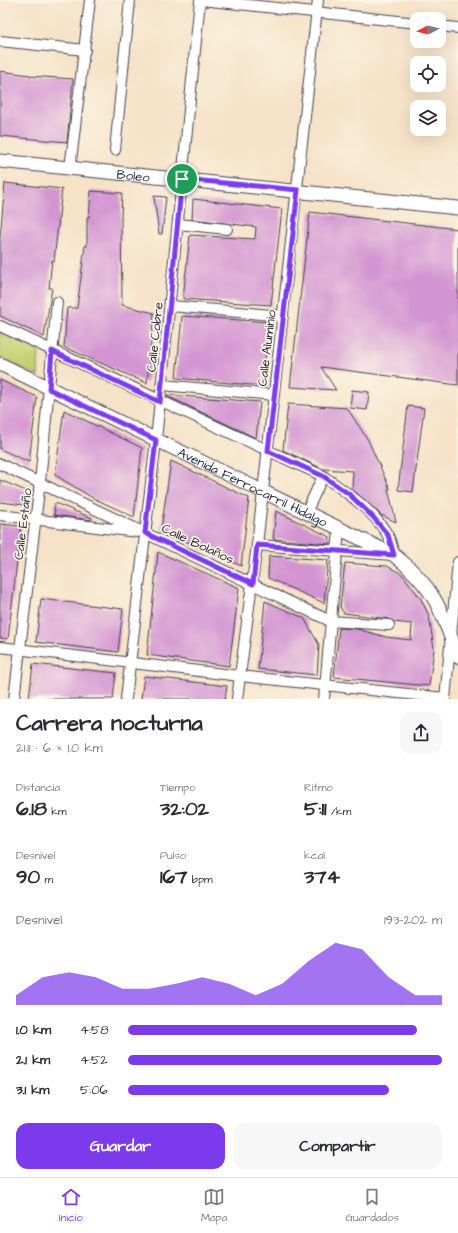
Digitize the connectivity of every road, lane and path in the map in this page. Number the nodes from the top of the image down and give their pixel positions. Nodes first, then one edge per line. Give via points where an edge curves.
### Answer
1 (90, 0) edge
2 (130, 0) edge
3 (200, 0) edge
4 (318, 0) edge
5 (317, 13) junction
6 (410, 23) edge
7 (446, 27) edge
8 (458, 28) edge
9 (0, 40) edge
10 (85, 50) junction
11 (115, 150) dead end
12 (0, 161) edge
13 (70, 168) junction
14 (182, 179) junction
15 (298, 190) junction
16 (458, 208) edge
17 (178, 224) junction
18 (227, 229) dead end
19 (57, 302) dead end
20 (171, 306) junction
21 (283, 316) junction
22 (0, 326) edge
23 (52, 351) junction
24 (0, 364) edge
25 (162, 385) junction
26 (49, 389) junction
27 (274, 395) junction
28 (160, 402) junction
29 (156, 440) junction
30 (268, 451) junction
31 (0, 464) edge
32 (323, 476) junction
33 (40, 482) junction
34 (262, 492) junction
35 (306, 513) junction
36 (0, 515) edge
37 (36, 519) junction
38 (339, 530) junction
39 (145, 533) junction
40 (257, 545) junction
41 (338, 552) junction
42 (394, 555) junction
43 (458, 562) edge
44 (253, 584) junction
45 (330, 621) junction
46 (390, 625) dead end
47 (450, 634) junction
48 (0, 648) edge
49 (20, 650) junction
50 (458, 657) edge
51 (130, 663) junction
52 (240, 676) junction
53 (325, 685) junction
54 (445, 698) edge
55 (14, 699) edge
56 (126, 699) edge
57 (237, 699) edge
58 (324, 699) edge

1 - 10 street
2 - 11 street
3 - 5 street
3 - 14 street, Calle Cobre
4 - 5 street, Calle Aluminio
5 - 6 street
5 - 15 street, Calle Aluminio
7 - 8 street
9 - 10 street
10 - 13 street
12 - 13 main road, Boleo
13 - 14 main road, Boleo
14 - 15 main road, Boleo
14 - 17 street, Calle Cobre
15 - 16 main road, Boleo
15 - 21 street, Calle Aluminio
17 - 18 street
17 - 20 street, Calle Cobre
19 - 23 street, Calle Estaño
20 - 21 street
20 - 25 street, Calle Cobre
21 - 27 street, Calle Aluminio
22 - 23 street
23 - 26 street, Calle Estaño
23 - 28 street
24 - 26 main road, Avenida Ferrocarril Hidalgo
25 - 27 street
25 - 28 street, Calle Cobre
26 - 29 main road, Avenida Ferrocarril Hidalgo
26 - 33 street, Calle Estaño
27 - 30 street, Calle Aluminio
28 - 29 street, Calle Cobre
28 - 30 street
29 - 34 main road, Avenida Ferrocarril Hidalgo
29 - 39 street, Calle Cobre
30 - 32 street
30 - 34 street, Calle Aluminio
31 - 33 street, Calle Bolaños
32 - 35 street
32 - 42 street via 349,494 373,517 388,535
33 - 37 street, Calle Estaño
33 - 39 street, Calle Bolaños
34 - 35 main road, Avenida Ferrocarril Hidalgo
34 - 40 street, Calle Aluminio
35 - 38 main road, Avenida Ferrocarril Hidalgo
36 - 37 street
37 - 39 street
37 - 49 street, Calle Estaño
38 - 41 street
38 - 42 main road, Avenida Ferrocarril Hidalgo
39 - 44 street, Calle Bolaños
39 - 51 street, Calle Cobre
40 - 41 street
40 - 44 street, Calle Aluminio
41 - 42 street
41 - 45 street
42 - 47 main road, Avenida Ferrocarril Hidalgo via 425,583 437,602
43 - 47 street
44 - 45 street, Calle Bolaños
44 - 52 street, Calle Aluminio
45 - 46 street, Calle Bolaños
45 - 53 street
47 - 50 main road, Avenida Ferrocarril Hidalgo
47 - 54 street
48 - 49 street
49 - 51 street
49 - 55 street, Calle Estaño
51 - 52 street
51 - 56 street, Calle Cobre
52 - 53 street
52 - 57 street, Calle Aluminio
53 - 54 street
53 - 58 street

